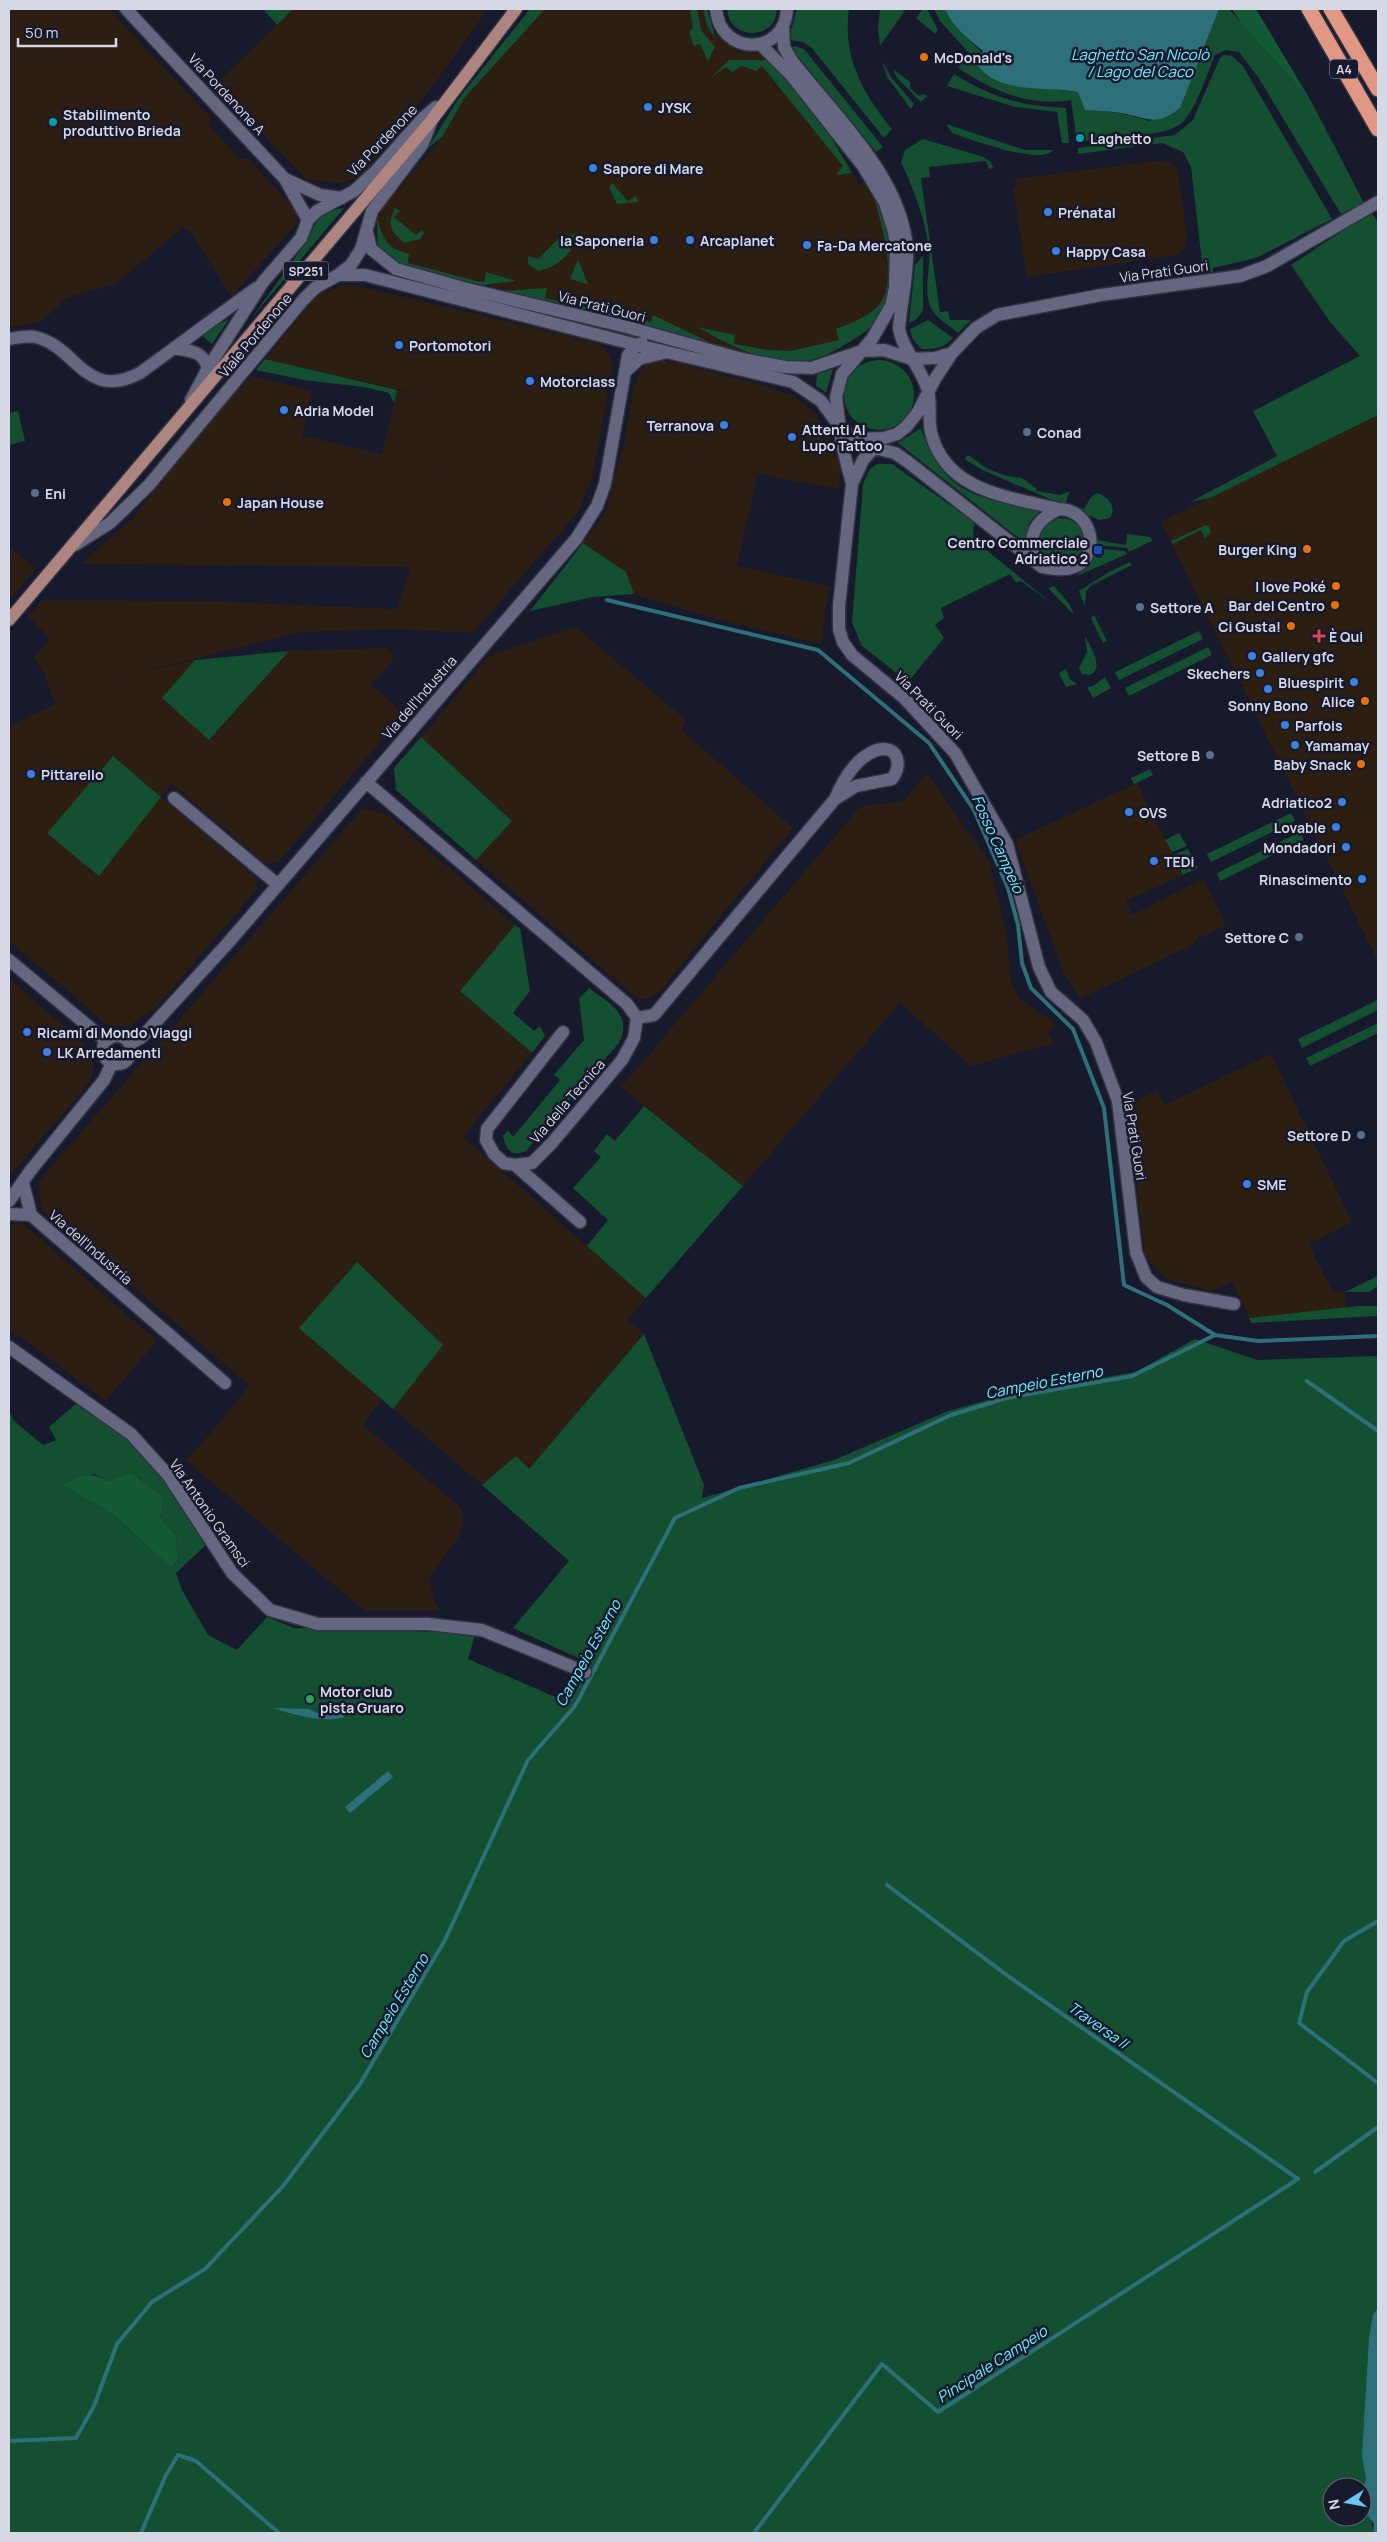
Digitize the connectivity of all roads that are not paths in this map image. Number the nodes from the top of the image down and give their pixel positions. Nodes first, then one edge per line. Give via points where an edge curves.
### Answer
1 (126, 9) edge
2 (516, 9) edge
3 (716, 9) edge
4 (787, 9) edge
5 (1309, 9) edge
6 (1331, 9) edge
7 (783, 26) junction
8 (760, 44) junction
9 (1378, 89) edge
10 (444, 101) junction
11 (431, 121) junction
12 (1378, 129) edge
13 (285, 179) junction
14 (342, 198) junction
15 (1378, 202) edge
16 (308, 220) junction
17 (366, 232) junction
18 (338, 275) junction
19 (264, 282) junction
20 (9, 340) edge
21 (637, 345) junction
22 (174, 348) junction
23 (673, 352) junction
24 (856, 353) junction
25 (952, 353) junction
26 (742, 359) junction
27 (912, 359) junction
28 (208, 368) junction
29 (625, 372) junction
30 (928, 392) junction
31 (180, 420) junction
32 (840, 426) junction
33 (854, 439) junction
34 (874, 448) junction
35 (852, 484) junction
36 (1059, 509) junction
37 (70, 548) junction
38 (1034, 560) junction
39 (9, 620) edge
40 (366, 782) junction
41 (174, 798) dead end
42 (834, 799) junction
43 (277, 884) junction
44 (9, 960) edge
45 (637, 1018) junction
46 (563, 1032) dead end
47 (106, 1040) junction
48 (130, 1044) junction
49 (112, 1063) junction
50 (515, 1165) junction
51 (23, 1183) junction
52 (9, 1188) edge
53 (9, 1201) edge
54 (9, 1214) edge
55 (31, 1215) junction
56 (580, 1222) dead end
57 (1234, 1304) dead end
58 (9, 1346) edge
59 (226, 1383) dead end
60 (585, 1672) dead end

1 - 13 street, Via Pordenone A
2 - 10 main road, Viale Pordenone / SP251
3 - 8 street via 719,23 727,36 744,44
4 - 7 street
5 - 12 highway, A4
6 - 9 highway, A4
7 - 8 street via 770,40
7 - 27 street via 784,47 792,61 871,160 894,199 907,249 899,329
8 - 24 street via 791,76 863,166 885,203 894,232 897,267 891,306
10 - 11 main road, Viale Pordenone / SP251
10 - 14 street, Via Pordenone via 423,118 376,171
11 - 17 street, Viale Pordenone via 422,145 372,211
11 - 31 main road, Viale Pordenone / SP251
13 - 14 street via 320,195
13 - 16 street
14 - 16 street, Via Pordenone via 317,211
15 - 25 street, Via Prati Guori via 1258,270 1240,276 1101,294 997,315 976,328
16 - 19 street, Via Pordenone via 301,238
17 - 18 street, Viale Pordenone via 358,254
17 - 26 street, Via Prati Guori via 372,249 396,269
18 - 21 street, Via Prati Guori via 365,274
18 - 37 street, Viale Pordenone via 315,288 303,300 149,485 110,523
19 - 22 street, Via Pordenone
19 - 28 street, Via Pordenone
20 - 22 street, Via Pordenone via 36,337 53,345 94,377 113,381 140,373
21 - 23 street, Via Prati Guori
21 - 26 street via 655,343 721,358
21 - 29 street, Via dell'Industria via 628,354
22 - 28 street via 199,353 205,358
23 - 29 street via 639,359
23 - 32 street, Via Prati Guori via 793,382 821,401
24 - 26 street, Via Prati Guori via 812,368
24 - 27 street via 884,350
24 - 32 street via 838,386 836,397
25 - 27 street
25 - 30 street, Via Prati Guori
27 - 30 street
28 - 31 street, Via Pordenone
29 - 40 street, Via dell'Industria via 605,484 597,506 576,539
30 - 33 street via 912,421 896,434 884,438
30 - 36 street, Via Prati Guori via 932,436 945,464 957,475 981,490
31 - 37 main road, Viale Pordenone / SP251
32 - 33 street, Via Prati Guori
32 - 35 street, Via Prati Guori
33 - 34 street, Via Prati Guori
34 - 35 street, Via Prati Guori via 863,460
34 - 38 street, Via Prati Guori via 895,453 908,462
35 - 57 street, Via Prati Guori via 839,606 843,642 852,655 904,698 955,752 1007,844 1039,968 1051,992 1082,1020 1096,1042 1118,1102 1135,1243 1146,1277 1157,1287
36 - 38 street via 1046,515 1033,530 1031,551
36 - 38 street, Via Prati Guori via 1070,509 1088,524 1090,542 1086,556 1076,567 1062,570 1042,567
37 - 39 main road, Viale Pordenone / SP251
40 - 43 street, Via dell'Industria
40 - 45 street via 627,1004
41 - 43 street
42 - 42 street via 856,786 892,779 899,765 897,758 883,749 869,754 843,780
42 - 45 street via 654,1015
43 - 48 street, Via dell'Industria via 148,1030
44 - 47 street
45 - 50 street, Via della Tecnica via 634,1038 622,1060 532,1163
46 - 50 street via 486,1130 486,1140 494,1154
47 - 48 street via 119,1035
47 - 49 street via 103,1054
48 - 49 street via 128,1058 121,1063
49 - 51 street via 104,1080
50 - 56 street
51 - 52 street
51 - 53 street
51 - 55 street, Via dell'Industria
54 - 55 street
55 - 59 street, Via dell'Industria
58 - 60 street, Via Antonio Gramsci via 131,1434 168,1475 232,1573 270,1610 318,1624 428,1624 482,1630

